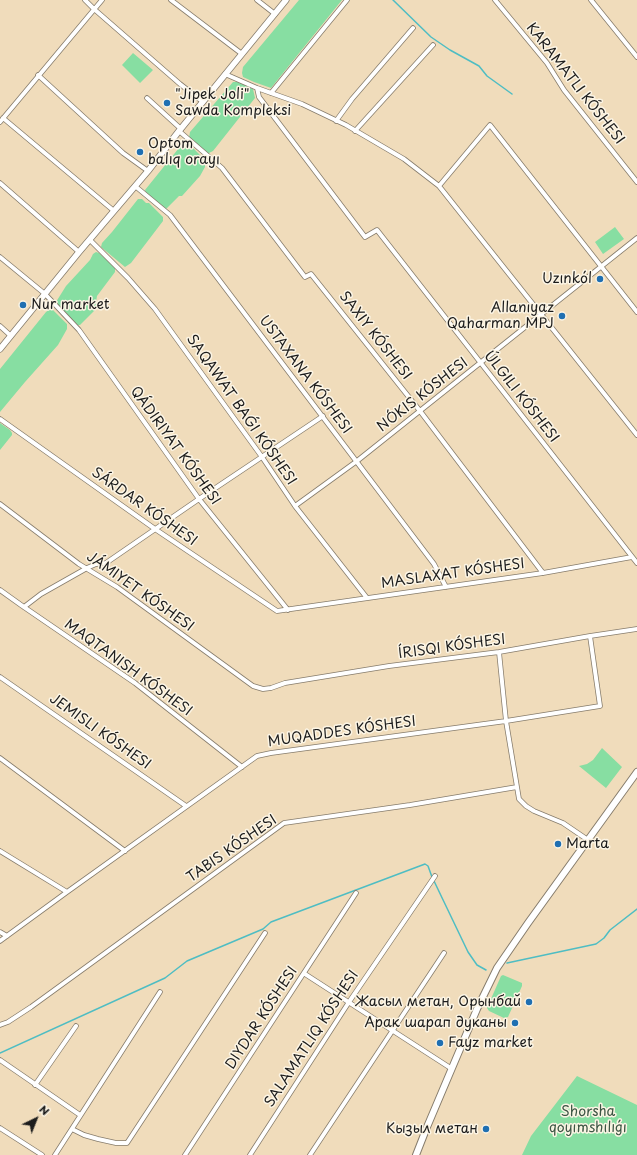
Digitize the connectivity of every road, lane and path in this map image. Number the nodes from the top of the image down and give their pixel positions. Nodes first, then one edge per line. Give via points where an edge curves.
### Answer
1 (85, 0) edge
2 (102, 0) edge
3 (171, 0) edge
4 (257, 0) edge
5 (286, 0) edge
6 (347, 0) edge
7 (495, 0) edge
8 (591, 0) edge
9 (94, 9) junction
10 (275, 14) junction
11 (413, 28) dead end
12 (433, 45) dead end
13 (242, 54) junction
14 (637, 56) edge
15 (225, 74) junction
16 (38, 75) junction
17 (257, 88) junction
18 (271, 93) junction
19 (147, 98) dead end
20 (203, 102) junction
21 (3, 118) junction
22 (336, 121) junction
23 (0, 122) edge
24 (180, 130) junction
25 (355, 131) junction
26 (148, 171) junction
27 (637, 182) edge
28 (0, 183) edge
29 (135, 186) junction
30 (439, 186) junction
31 (114, 211) junction
32 (637, 238) edge
33 (90, 240) junction
34 (79, 252) junction
35 (0, 257) edge
36 (602, 267) junction
37 (45, 294) junction
38 (637, 312) edge
39 (542, 314) junction
40 (0, 326) edge
41 (11, 336) junction
42 (0, 349) edge
43 (480, 363) junction
44 (420, 411) junction
45 (323, 416) junction
46 (0, 419) edge
47 (637, 435) edge
48 (262, 457) junction
49 (357, 461) junction
50 (199, 499) junction
51 (0, 504) edge
52 (295, 506) junction
53 (155, 529) junction
54 (632, 557) junction
55 (637, 564) edge
56 (87, 568) junction
57 (543, 572) junction
58 (446, 587) junction
59 (0, 590) edge
60 (367, 598) junction
61 (24, 607) junction
62 (288, 610) junction
63 (277, 611) joint
64 (637, 629) edge
65 (590, 636) junction
66 (499, 652) junction
67 (0, 676) edge
68 (506, 721) junction
69 (0, 758) edge
70 (242, 767) junction
71 (637, 772) edge
72 (517, 787) junction
73 (186, 806) junction
74 (588, 840) junction
75 (0, 851) edge
76 (124, 851) junction
77 (435, 876) dead end
78 (67, 892) junction
79 (356, 893) dead end
80 (0, 932) edge
81 (266, 933) dead end
82 (7, 936) junction
83 (0, 941) edge
84 (444, 953) dead end
85 (304, 974) junction
86 (160, 992) dead end
87 (349, 1002) junction
88 (0, 1025) edge
89 (76, 1026) dead end
90 (392, 1030) junction
91 (0, 1060) edge
92 (452, 1069) junction
93 (34, 1085) junction
94 (80, 1115) junction
95 (0, 1128) edge
96 (72, 1129) junction
97 (42, 1155) edge
98 (55, 1155) edge
99 (185, 1155) edge
100 (250, 1155) edge
101 (310, 1155) edge
102 (416, 1155) edge

1 - 9 street
2 - 9 street
3 - 13 street
4 - 10 street
5 - 10 main road
6 - 18 street
7 - 27 street via 547,63 564,90
8 - 14 street
9 - 16 street
9 - 20 street
10 - 13 main road
11 - 22 street
12 - 25 street
13 - 15 main road
15 - 17 street
15 - 20 main road
16 - 21 street
16 - 26 street via 123,153
17 - 18 street
17 - 43 street, ÚLGILI KÓSHESI via 259,97 365,237 377,230
18 - 22 street via 302,104
19 - 24 street
20 - 24 main road
21 - 23 street
21 - 31 street
22 - 25 street
24 - 26 main road
24 - 44 street via 222,168 305,277 311,274
25 - 30 street via 404,158
26 - 29 main road
28 - 34 street
29 - 31 main road
29 - 45 street, USTAXANA KÓSHESI via 170,215
30 - 36 street via 490,125
30 - 39 street
31 - 33 main road
32 - 36 street, NÓKIS KÓSHESI
33 - 34 main road
33 - 48 street via 156,309
34 - 37 main road
35 - 37 street, QÁDIRIYAT KÓSHESI
36 - 38 street
36 - 39 street, NÓKIS KÓSHESI
37 - 41 main road
37 - 50 street, QÁDIRIYAT KÓSHESI via 79,330
39 - 43 street, NÓKIS KÓSHESI
39 - 47 street
40 - 41 street
41 - 42 main road
43 - 44 street, NÓKIS KÓSHESI
43 - 54 street, ÚLGILI KÓSHESI
44 - 49 street, NÓKIS KÓSHESI
44 - 57 street
45 - 48 street
45 - 49 street, USTAXANA KÓSHESI
46 - 53 street, SÁRDAR KÓSHESI
48 - 50 street
48 - 52 street
49 - 52 street, NÓKIS KÓSHESI
49 - 58 street, USTAXANA KÓSHESI via 434,564
50 - 53 street
50 - 62 street, QÁDIRIYAT KÓSHESI
51 - 56 street, JÁMIYET KÓSHESI
52 - 60 street
53 - 56 street via 106,563
53 - 63 street, SÁRDAR KÓSHESI
54 - 55 street, ÚLGILI KÓSHESI
54 - 57 street, MASLAXAT KÓSHESI
56 - 61 street via 41,594
56 - 66 street, JÁMIYET KÓSHESI via 118,587 253,686 263,689 284,683 389,666
57 - 58 street, MASLAXAT KÓSHESI
58 - 60 street, MASLAXAT KÓSHESI
59 - 61 street
60 - 62 street, MASLAXAT KÓSHESI
61 - 70 street via 135,683
62 - 63 street, MASLAXAT KÓSHESI
64 - 65 street
65 - 66 street
65 - 68 street, MUQADDES KÓSHESI via 600,706
66 - 68 street
67 - 73 street, JEMISLI KÓSHESI
68 - 70 street, MUQADDES KÓSHESI via 271,753 257,756
68 - 72 street
69 - 76 street
70 - 73 street, MUQADDES KÓSHESI
71 - 74 main road
72 - 74 street via 520,799 526,806 563,823
72 - 88 street via 284,823 32,1007
73 - 76 street, MUQADDES KÓSHESI
74 - 92 main road via 496,968
75 - 78 street
76 - 78 street, MUQADDES KÓSHESI
77 - 87 street
78 - 82 street, MUQADDES KÓSHESI
79 - 85 street, DIYDAR KÓSHESI
80 - 82 street
81 - 96 street via 127,1143 98,1139
82 - 83 street, MUQADDES KÓSHESI
84 - 90 street
85 - 87 street
85 - 99 street, DIYDAR KÓSHESI
86 - 94 street
87 - 90 street
87 - 100 street
89 - 93 street
90 - 92 street
90 - 101 street
91 - 93 street
92 - 102 main road
93 - 94 street
94 - 96 street
95 - 97 street
96 - 98 street

